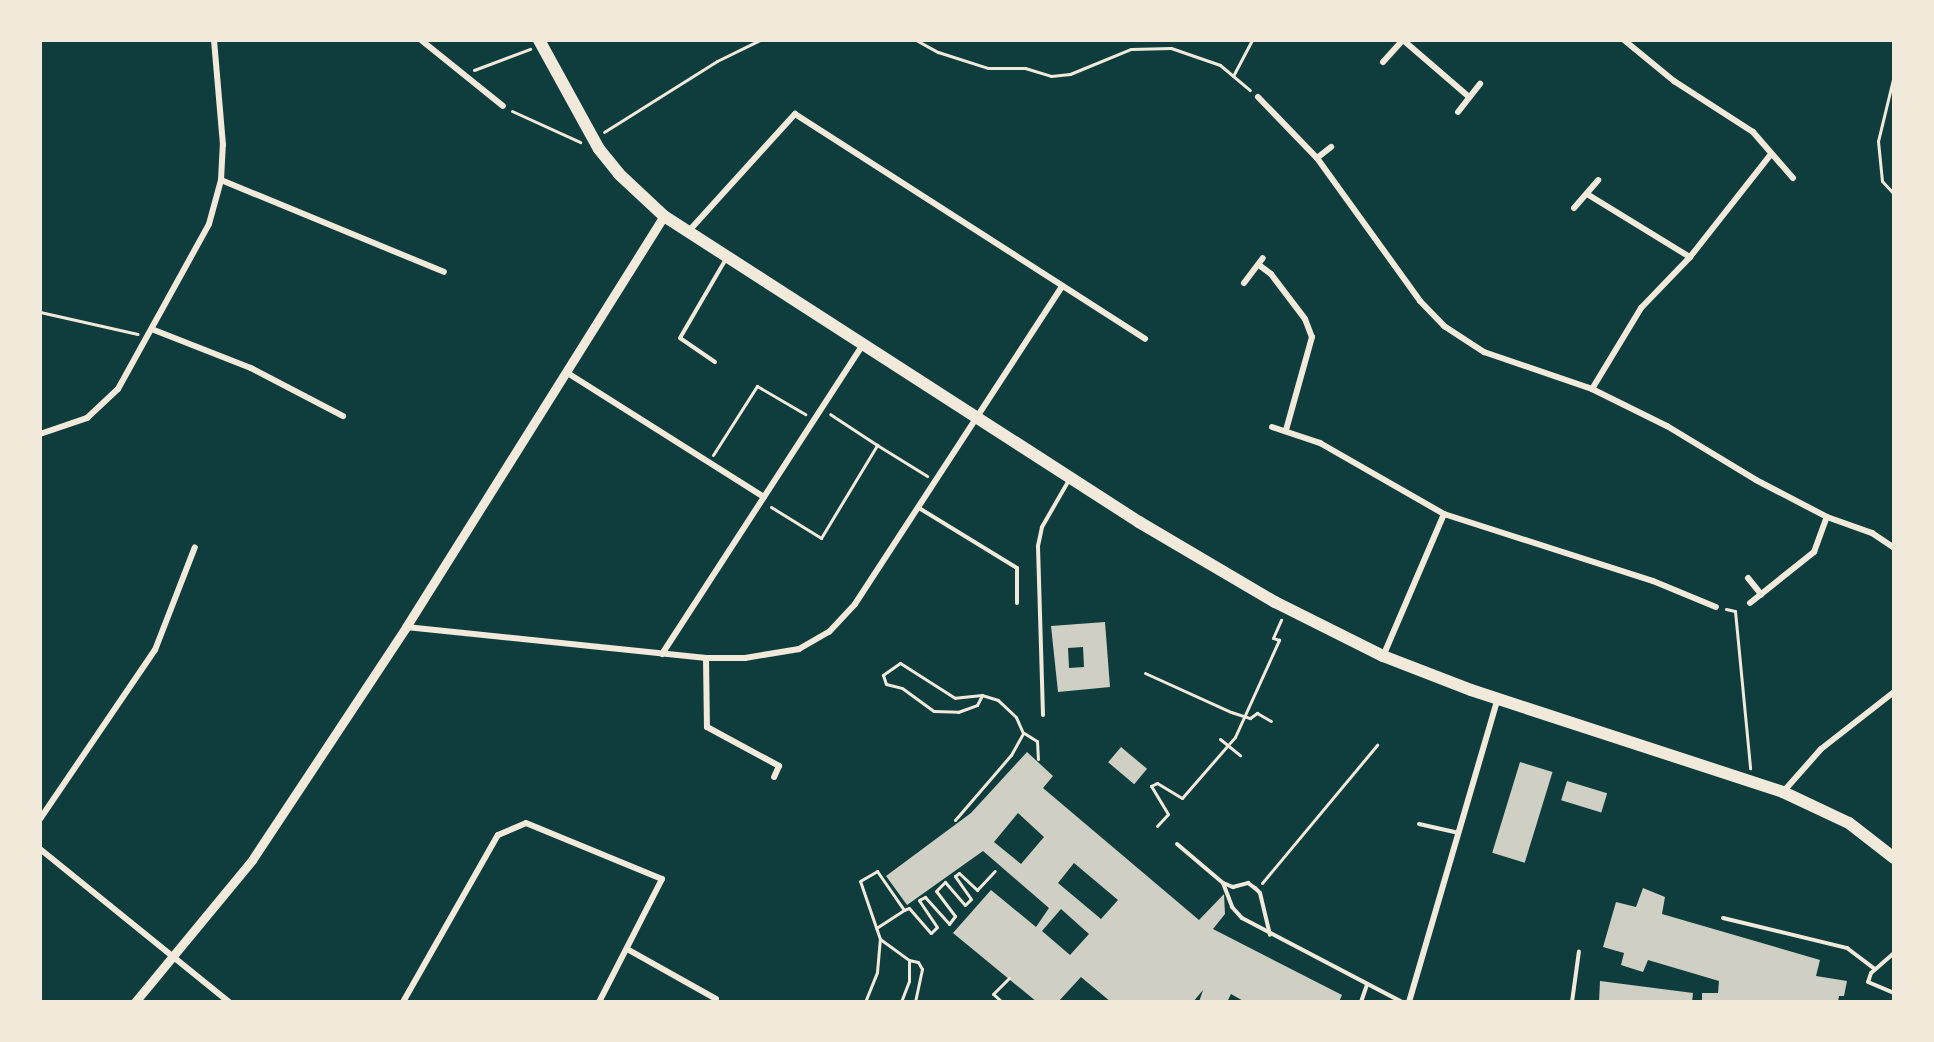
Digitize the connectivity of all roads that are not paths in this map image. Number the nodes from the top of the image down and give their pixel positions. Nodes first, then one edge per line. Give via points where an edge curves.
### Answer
1 (214, 40) edge
2 (421, 40) edge
3 (1403, 40) edge
4 (1624, 40) edge
5 (540, 43) edge
6 (1383, 62) dead end
7 (1480, 84) dead end
8 (1258, 97) road end
9 (1469, 97) junction
10 (503, 106) road end
11 (1458, 112) dead end
12 (1331, 147) dead end
13 (1771, 154) junction
14 (1317, 158) junction
15 (1793, 178) dead end
16 (221, 180) junction
17 (1598, 180) dead end
18 (1587, 194) junction
19 (1574, 208) dead end
20 (664, 216) junction
21 (687, 233) junction
22 (1690, 257) junction
23 (726, 259) junction
24 (444, 272) dead end
25 (1244, 283) dead end
26 (1062, 287) junction
27 (152, 333) junction
28 (1145, 339) dead end
29 (862, 346) junction
30 (715, 362) dead end
31 (566, 372) junction
32 (1592, 388) junction
33 (342, 416) dead end
34 (977, 417) junction
35 (1272, 427) dead end
36 (1286, 430) junction
37 (40, 434) edge
38 (1071, 478) junction
39 (763, 499) junction
40 (919, 508) junction
41 (1444, 514) junction
42 (1827, 517) junction
43 (195, 547) dead end
44 (1893, 548) edge
45 (1748, 578) dead end
46 (1761, 594) junction
47 (1017, 603) dead end
48 (1750, 603) dead end
49 (1716, 608) road end
50 (406, 627) junction
51 (662, 654) junction
52 (1383, 656) junction
53 (706, 658) junction
54 (1893, 692) edge
55 (1498, 698) junction
56 (1043, 715) dead end
57 (774, 777) dead end
58 (1783, 792) junction
59 (40, 819) edge
60 (1419, 824) dead end
61 (1460, 833) junction
62 (1177, 844) dead end
63 (40, 849) edge
64 (1893, 858) edge
65 (1223, 883) junction
66 (1723, 918) dead end
67 (1270, 935) junction
68 (627, 949) junction
69 (1579, 951) dead end
70 (1893, 953) edge
71 (175, 957) junction
72 (1875, 969) junction
73 (1367, 984) junction
74 (1893, 993) edge
75 (716, 999) dead end
76 (135, 1002) edge
77 (229, 1002) edge
78 (403, 1002) edge
79 (599, 1002) edge
80 (1361, 1002) edge
81 (1402, 1002) edge
82 (1410, 1002) edge
83 (1572, 1002) edge

1 - 16 street via 223,145
2 - 10 street
3 - 6 street
3 - 9 street
4 - 13 street via 1674,81 1753,132
5 - 20 main road via 596,144 619,174
7 - 9 street
8 - 14 street
9 - 11 street
12 - 14 street
13 - 15 street
13 - 22 street
14 - 32 street via 1420,301 1444,326 1484,352
16 - 24 street
16 - 27 street via 209,224
17 - 18 street
18 - 19 street
18 - 22 street
20 - 21 main road
20 - 31 street
21 - 23 main road
21 - 26 street via 795,114
22 - 32 street via 1641,308
23 - 29 main road
23 - 30 lane via 680,338
25 - 36 street via 1261,261 1305,319 1312,337
26 - 28 street
26 - 34 street
27 - 33 street via 251,368
27 - 37 street via 118,389 87,418
29 - 34 main road
29 - 39 street
31 - 39 street
31 - 50 street
32 - 42 street
34 - 38 main road
34 - 40 street
35 - 36 street
36 - 41 street via 1320,442
38 - 52 main road via 1287,608
38 - 56 lane via 1042,527 1038,546
39 - 51 street
40 - 47 lane via 1017,568
40 - 53 street via 855,604 829,632 799,649 745,658
41 - 49 street via 1653,581
41 - 52 street
42 - 44 street via 1872,533
42 - 46 street via 1814,552
43 - 59 street via 155,650
45 - 46 street
46 - 48 street
50 - 51 street
50 - 71 street via 252,860
51 - 53 street
52 - 55 main road
53 - 57 street via 707,727 779,766
54 - 58 street via 1821,749
55 - 58 main road
55 - 61 street
58 - 64 main road via 1849,823
60 - 61 lane
61 - 82 street
62 - 65 lane
63 - 71 street
65 - 67 lane via 1235,912
65 - 67 lane via 1233,887 1248,883 1256,889
66 - 72 lane via 1847,948
67 - 73 lane
68 - 75 street
68 - 78 street via 662,879 526,823 506,829 491,845
68 - 79 street
69 - 83 lane
70 - 72 lane
71 - 76 street
71 - 77 street
72 - 74 lane via 1868,982
73 - 80 lane
73 - 81 lane

